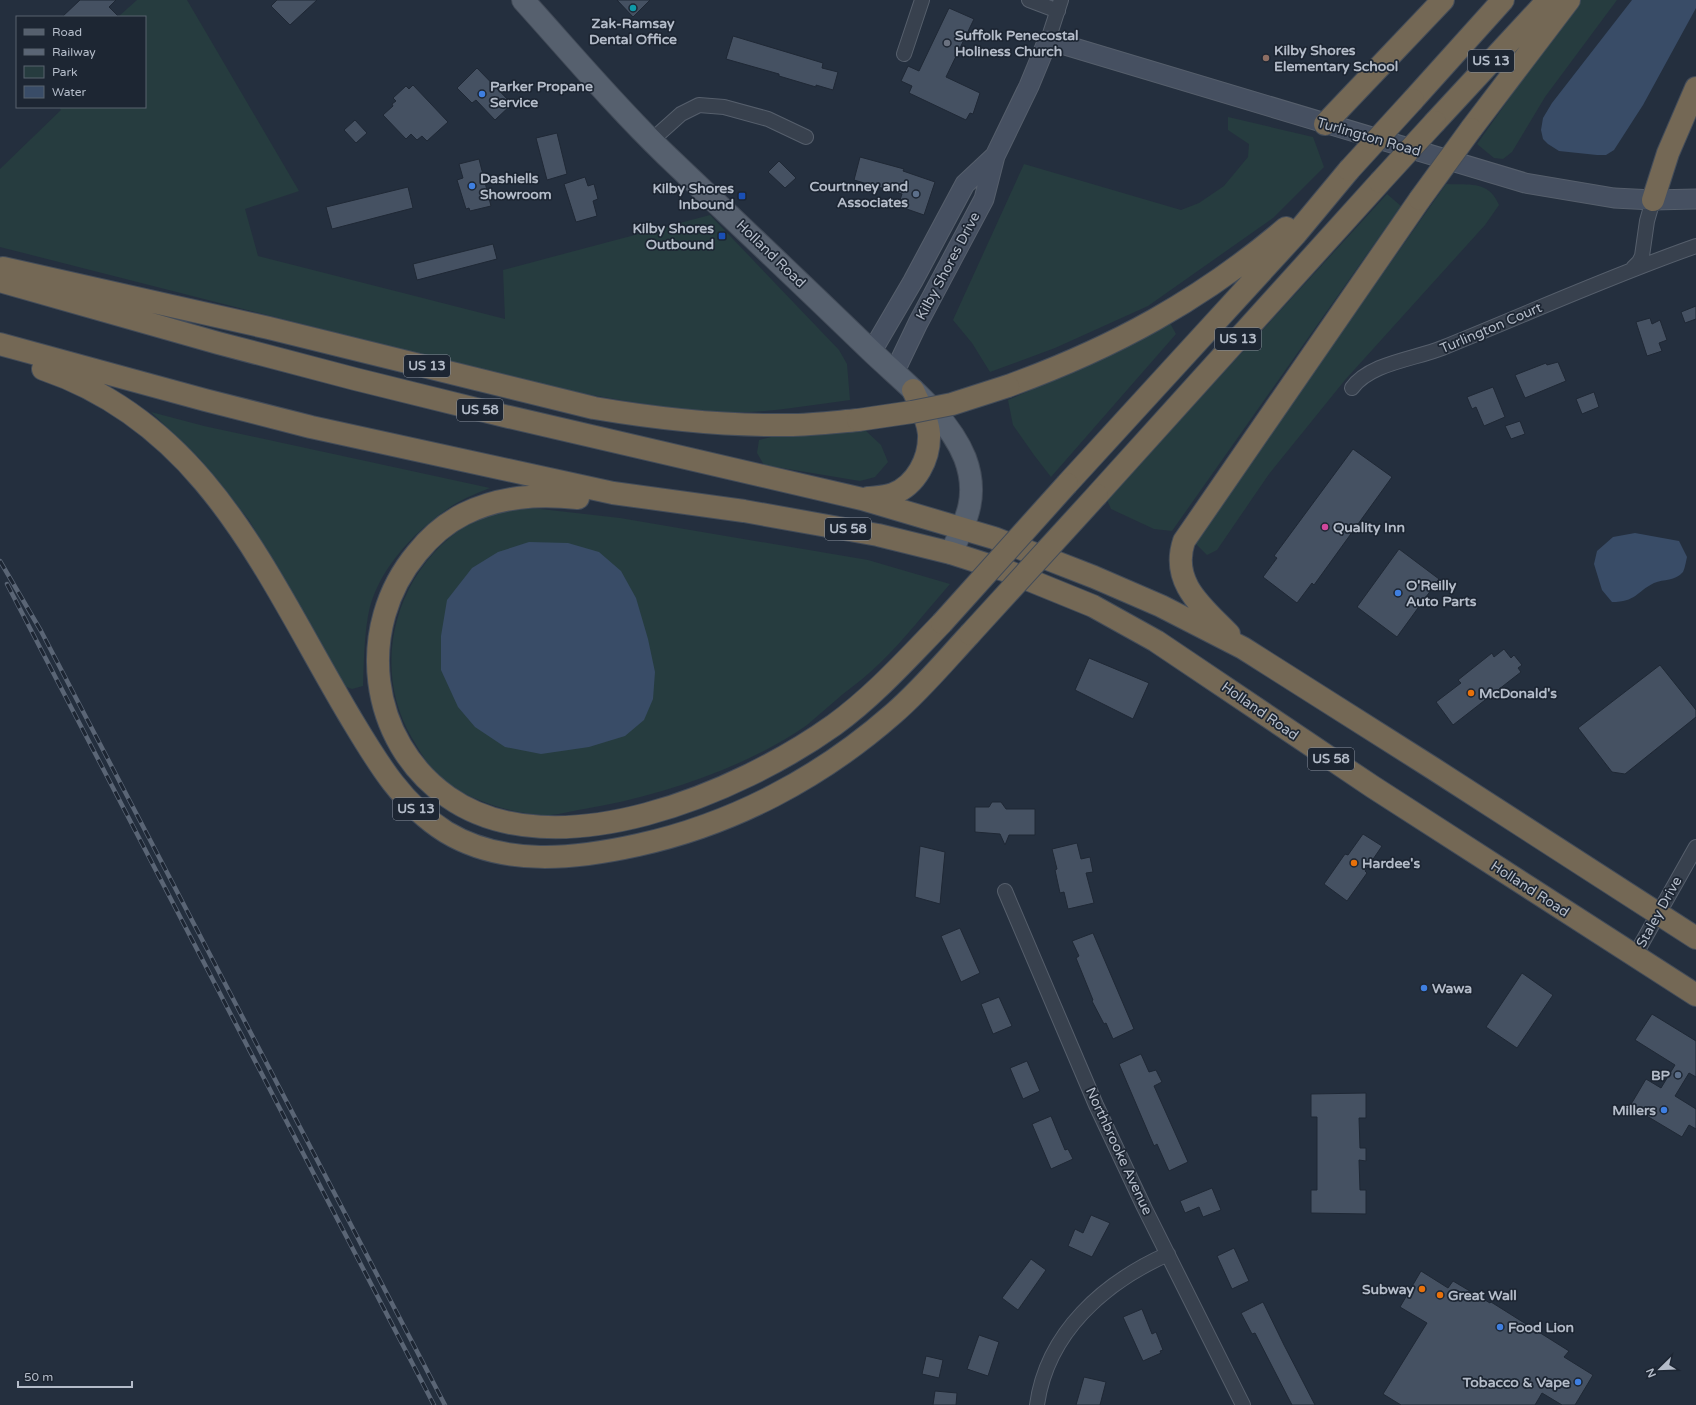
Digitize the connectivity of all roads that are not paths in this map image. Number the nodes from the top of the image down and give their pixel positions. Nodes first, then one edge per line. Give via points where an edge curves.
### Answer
1 (523, 0) edge
2 (922, 0) edge
3 (1029, 0) edge
4 (1443, 0) edge
5 (1503, 0) edge
6 (1548, 0) edge
7 (1569, 0) edge
8 (1060, 5) edge
9 (1048, 40) junction
10 (904, 54) dead end
11 (1696, 88) edge
12 (1325, 124) junction
13 (806, 137) dead end
14 (652, 140) junction
15 (995, 156) junction
16 (1349, 170) junction
17 (1696, 199) edge
18 (1653, 200) junction
19 (1696, 246) edge
20 (0, 268) edge
21 (1633, 268) junction
22 (0, 281) edge
23 (0, 344) edge
24 (872, 351) junction
25 (0, 354) edge
26 (894, 373) junction
27 (1352, 388) dead end
28 (913, 390) junction
29 (613, 493) junction
30 (862, 499) junction
31 (963, 528) junction
32 (951, 553) junction
33 (1243, 648) junction
34 (1696, 847) edge
35 (1005, 891) dead end
36 (1657, 915) junction
37 (1696, 938) edge
38 (1634, 957) junction
39 (1696, 995) edge
40 (1168, 1254) junction
41 (1037, 1405) edge
42 (1243, 1405) edge

1 - 14 main road, Holland Road
2 - 10 street
3 - 8 street
4 - 12 highway
5 - 16 highway, US 13, bridge
6 - 25 highway, US 13, bridge via 970,634 894,713 828,766 758,804 690,831 618,850 527,858 501,854 448,833 410,804 393,785 255,551 210,487 179,452 138,419 93,390 65,377
7 - 33 highway, bridge via 1420,199 1184,541 1179,562 1186,585 1202,606
8 - 9 street, Kilby Shores Drive
9 - 12 street, Turlington Road
9 - 15 street, Kilby Shores Drive
11 - 18 highway via 1668,153
12 - 18 street, Turlington Road via 1525,182 1606,197
13 - 14 street via 768,119 724,107 699,106 681,114
14 - 24 main road, Holland Road
15 - 24 street, Kilby Shores Drive via 965,184
15 - 26 street, Kilby Shores Drive via 984,199
16 - 20 highway, US 13, bridge via 1252,256 1180,305 1112,343 1052,370 952,404 858,420 789,425 709,424 594,408 269,328
16 - 29 highway, bridge via 1295,235 942,623 879,687 834,724 765,768 724,787 637,816 567,827 531,827 508,824 467,809 446,796 414,764 393,730 380,693 379,640 386,608 395,585 423,545 462,515 506,499 550,495 583,498
17 - 18 street, Turlington Road
18 - 21 street via 1642,256
19 - 21 street, Turlington Court
21 - 27 street, Turlington Court via 1440,349 1380,368 1358,379
22 - 30 highway, US 58 via 218,343 470,408
23 - 29 highway, US 58 via 311,427
24 - 26 main road, Holland Road
26 - 28 main road, Holland Road
28 - 30 highway via 929,433 922,466 911,482 901,490 884,497
28 - 31 main road, Holland Road via 952,432 965,459 972,485 972,498
29 - 32 highway, US 58 via 812,523 878,535
30 - 31 highway, US 58
31 - 32 main road, Holland Road
31 - 33 highway, US 58 via 1094,577 1160,606
32 - 38 highway, Holland Road / US 58 via 1061,592 1115,616 1203,671 1293,734
33 - 36 highway, US 58 via 1434,768
34 - 36 street, Staley Drive
35 - 40 street, Northbrooke Avenue via 1096,1105
36 - 37 highway, US 58
36 - 38 street, Staley Drive
38 - 39 highway, Holland Road / US 58
40 - 41 street via 1121,1279 1078,1317 1064,1335 1051,1359
40 - 42 street, Northbrooke Avenue

